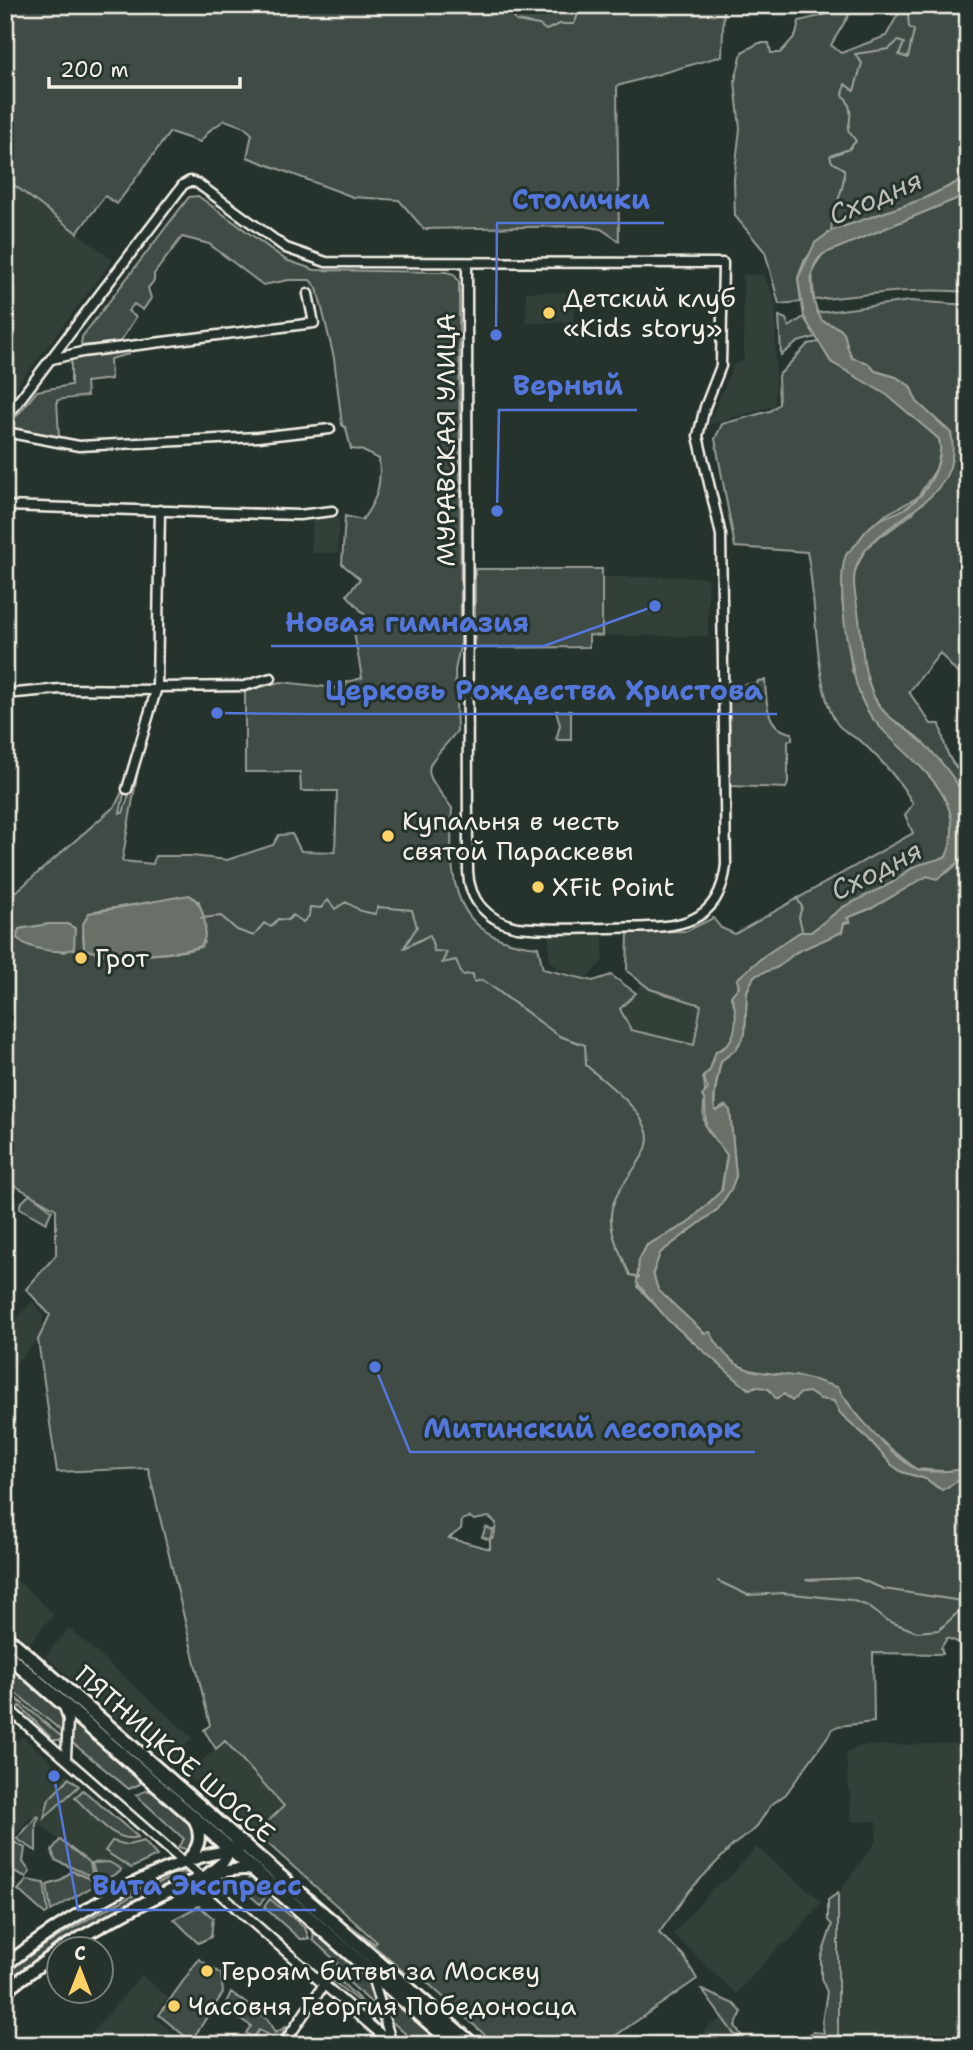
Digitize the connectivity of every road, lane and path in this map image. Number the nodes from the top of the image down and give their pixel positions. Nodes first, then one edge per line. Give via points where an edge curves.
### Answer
1 (467, 263) junction
2 (308, 294) dead end
3 (52, 359) junction
4 (5, 419) edge
5 (330, 429) dead end
6 (5, 432) edge
7 (5, 506) edge
8 (160, 510) junction
9 (332, 511) dead end
10 (271, 678) dead end
11 (156, 688) junction
12 (5, 694) edge
13 (127, 789) dead end
14 (5, 1636) edge
15 (5, 1653) edge
16 (63, 1703) junction
17 (5, 1706) edge
18 (66, 1757) junction
19 (194, 1818) junction
20 (231, 1834) junction
21 (231, 1850) junction
22 (251, 1851) junction
23 (186, 1861) junction
24 (253, 1870) junction
25 (204, 1878) junction
26 (87, 1934) edge
27 (46, 1960) edge
28 (5, 1966) edge
29 (371, 1971) junction
30 (325, 1983) junction
31 (5, 1991) edge
32 (392, 2044) edge
33 (283, 2045) edge
34 (455, 2045) edge
35 (473, 2045) edge

1 - 1 street, МУРАВСКАЯ УЛИЦА via 468,871 472,894 486,913 517,927 681,925 712,906 724,883 720,535 698,436 721,366 723,263
1 - 3 street via 348,265 306,257 190,181
2 - 3 street via 314,323
3 - 4 street
5 - 6 street via 79,446
7 - 8 street
8 - 9 street via 299,515
8 - 11 street
10 - 11 street via 244,686
11 - 12 street
11 - 13 street
14 - 20 main road, ПЯТНИЦКОЕ ШОССЕ
15 - 16 main road, ПЯТНИЦКОЕ ШОССЕ
16 - 18 street via 68,1720
16 - 19 main road, ПЯТНИЦКОЕ ШОССЕ
17 - 18 street
18 - 23 street
19 - 21 main road, ПЯТНИЦКОЕ ШОССЕ
19 - 23 main road via 200,1839
20 - 21 main road
20 - 22 main road, ПЯТНИЦКОЕ ШОССЕ
21 - 22 main road
21 - 23 main road
21 - 24 main road, ПЯТНИЦКОЕ ШОССЕ
21 - 25 main road
22 - 35 main road, ПЯТНИЦКОЕ ШОССЕ
23 - 25 street
23 - 28 main road via 81,1914
24 - 25 main road
24 - 29 main road, ПЯТНИЦКОЕ ШОССЕ
25 - 26 main road
25 - 30 street
27 - 31 main road
29 - 32 street
29 - 34 main road, ПЯТНИЦКОЕ ШОССЕ
30 - 32 street
30 - 33 street

